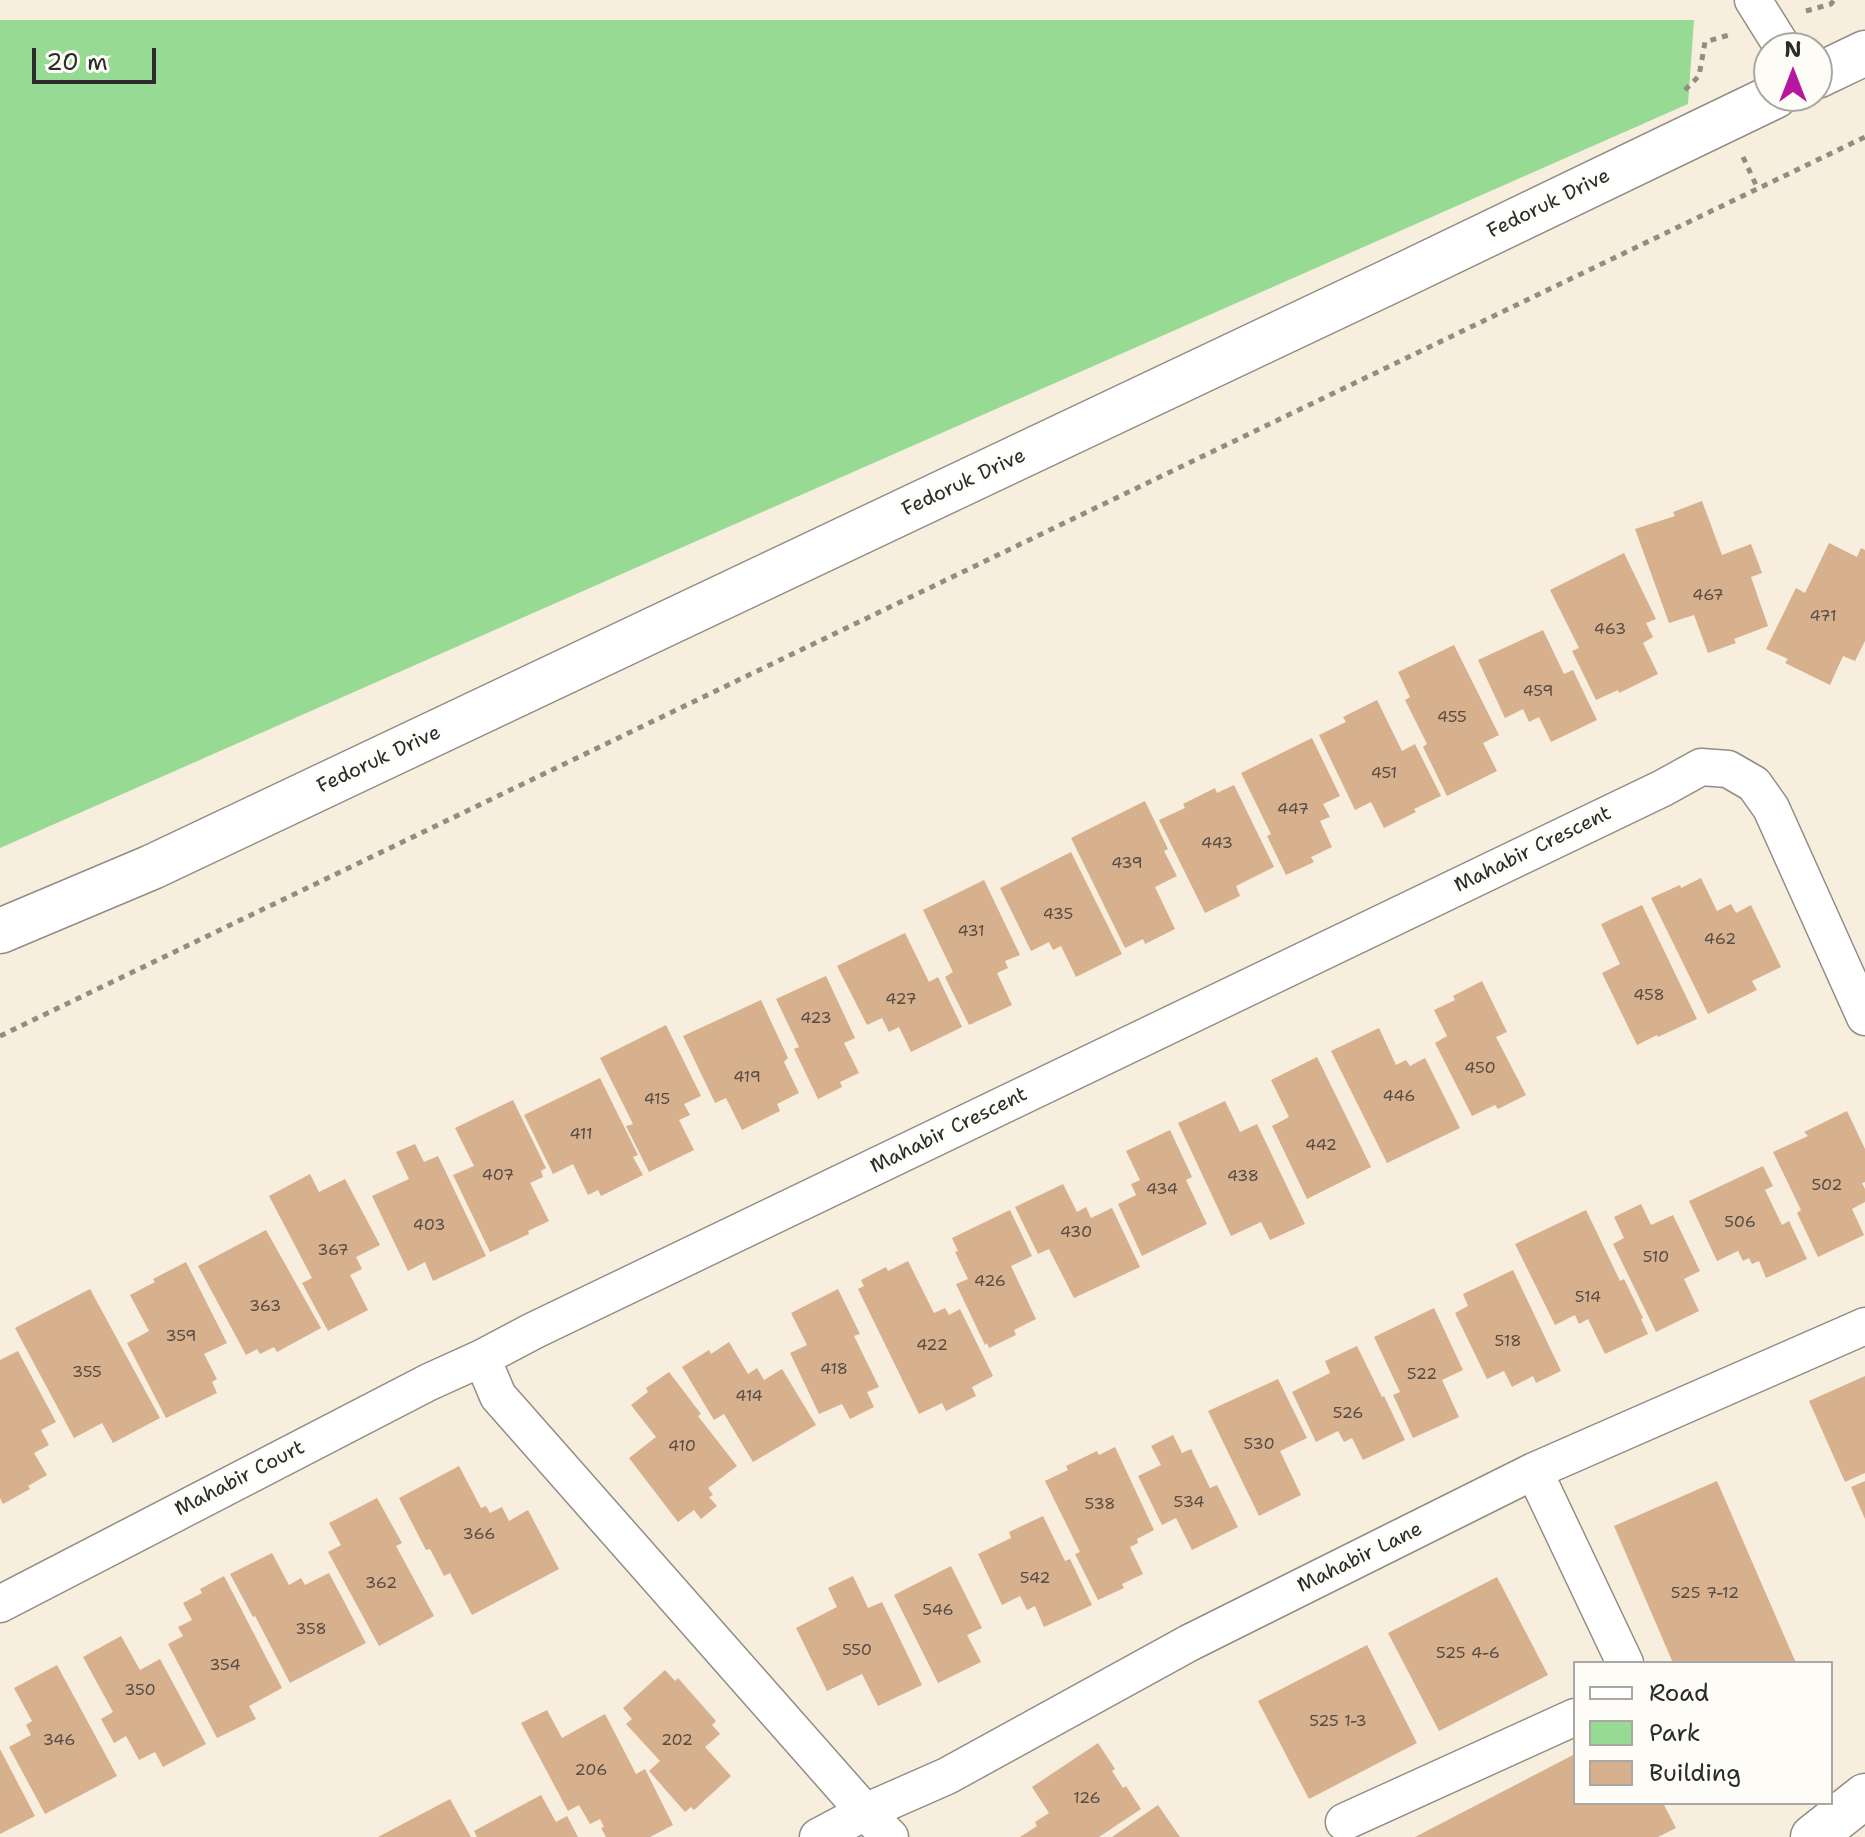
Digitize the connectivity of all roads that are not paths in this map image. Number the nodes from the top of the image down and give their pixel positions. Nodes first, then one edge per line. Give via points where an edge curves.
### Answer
1 (1753, 0) edge
2 (1773, 32) edge
3 (1865, 53) edge
4 (1833, 68) edge
5 (1753, 107) edge
6 (152, 867) junction
7 (0, 931) edge
8 (0, 958) edge
9 (1865, 1017) edge
10 (1865, 1326) edge
11 (482, 1358) junction
12 (1534, 1471) junction
13 (0, 1604) edge
14 (1624, 1661) edge
15 (1573, 1718) edge
16 (1865, 1796) edge
17 (865, 1812) junction
18 (1344, 1822) dead end
19 (818, 1837) edge
20 (890, 1837) edge
21 (1813, 1837) edge

1 - 2 street
3 - 4 main road
5 - 6 main road, Fedoruk Drive
6 - 7 main road, Fedoruk Drive
6 - 8 main road, Fedoruk Drive
9 - 11 street, Mahabir Crescent via 1771,808 1754,784 1728,769 1701,767
10 - 12 street, Mahabir Lane
11 - 13 street, Mahabir Court
11 - 17 street via 498,1396
12 - 14 street
12 - 17 street, Mahabir Lane via 1189,1643 947,1776
15 - 18 street
16 - 21 main road
17 - 19 street
17 - 20 street

